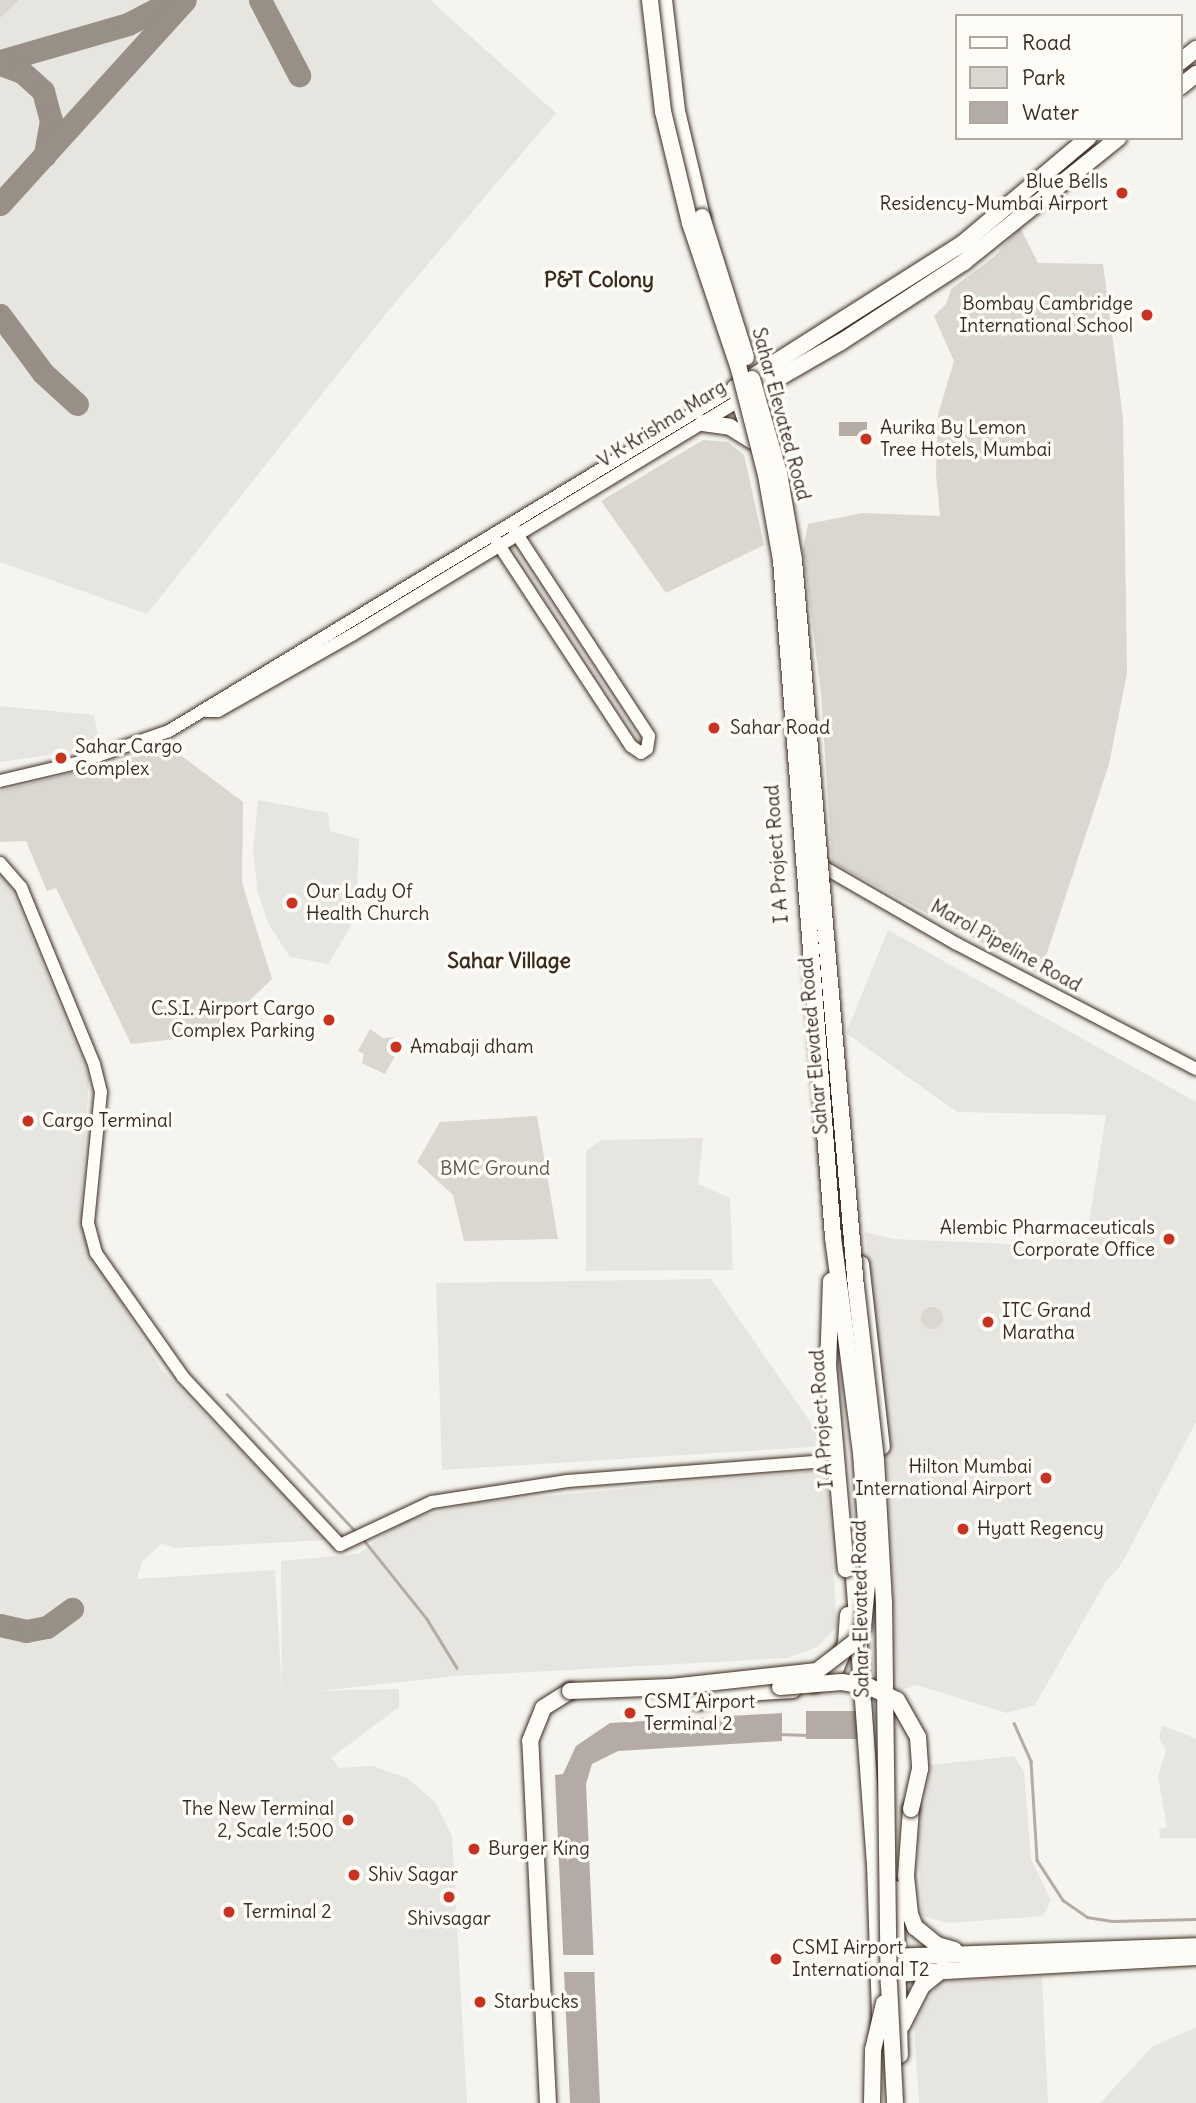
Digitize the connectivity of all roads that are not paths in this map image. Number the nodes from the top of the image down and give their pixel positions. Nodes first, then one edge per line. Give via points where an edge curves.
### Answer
1 (650, 0) edge
2 (664, 0) edge
3 (1196, 48) edge
4 (1182, 60) edge
5 (1196, 74) edge
6 (1182, 85) edge
7 (1086, 140) edge
8 (1115, 140) edge
9 (961, 254) junction
10 (781, 377) junction
11 (762, 380) junction
12 (737, 394) junction
13 (771, 414) junction
14 (703, 423) junction
15 (752, 441) junction
16 (514, 531) junction
17 (497, 541) junction
18 (0, 780) edge
19 (798, 857) junction
20 (0, 863) edge
21 (823, 863) junction
22 (1196, 1069) edge
23 (833, 1237) junction
24 (882, 1459) junction
25 (847, 1460) junction
26 (671, 1687) junction
27 (698, 1702) dead end
28 (897, 1923) junction
29 (1196, 1947) edge
30 (967, 1953) junction
31 (933, 1954) junction
32 (1196, 1957) edge
33 (943, 1969) junction
34 (891, 1972) junction
35 (899, 2030) junction
36 (899, 2100) edge
37 (548, 2103) edge
38 (872, 2103) edge
39 (883, 2103) edge

1 - 23 main road, Sahar Elevated Road, bridge via 663,111 690,223 742,382 766,475 781,560
2 - 34 main road, Sahar Elevated Road, bridge via 677,111 703,220 779,473 794,560 856,1286 876,1460 884,1602
3 - 4 main road
5 - 6 main road
7 - 9 main road, V K Krishna Marg
8 - 9 main road, V K Krishna Marg
9 - 10 main road, V K Krishna Marg
9 - 11 main road, V K Krishna Marg
10 - 11 main road, V K Krishna Marg
10 - 13 main road
11 - 12 main road, V K Krishna Marg
11 - 13 main road
12 - 14 street, V K Krishna Marg
12 - 15 main road, I A Project Road
12 - 16 street, V K Krishna Marg
13 - 21 main road via 803,588
14 - 15 main road via 730,427
14 - 16 street, V K Krishna Marg
15 - 19 main road, I A Project Road via 777,560
16 - 17 street, V K Krishna Marg
16 - 17 street via 649,736 651,744 641,753 623,735
17 - 18 street, V K Krishna Marg via 349,630 212,702 206,711 142,742
19 - 21 street, Marol Pipeline Road
19 - 25 main road, I A Project Road
20 - 25 street via 21,887 94,1063 101,1092 88,1223 96,1253 183,1377 340,1545 432,1502 567,1481
21 - 22 street, Marol Pipeline Road via 957,944
21 - 24 main road via 839,1117
23 - 26 main road, Sahar Elevated Road, bridge via 861,1452 869,1566 863,1627 856,1641 817,1671
23 - 27 main road, bridge via 828,1365 846,1569 846,1643 827,1678 804,1688 727,1694
24 - 25 street
24 - 28 main road via 892,1646 886,1717
25 - 34 main road, I A Project Road via 878,1957
26 - 30 main road, bridge via 700,1694 842,1682 884,1692 906,1710 918,1737 920,1769 911,1809 906,1876 910,1914 915,1927 937,1945
26 - 37 main road, Sahar Elevated Road, bridge via 570,1691 543,1708 530,1741
28 - 31 main road via 913,1944
28 - 34 main road
29 - 30 main road
30 - 31 main road
31 - 34 main road
32 - 33 main road
33 - 34 main road
33 - 35 main road via 922,1986
34 - 35 main road
34 - 36 main road, Sahar Elevated Road, bridge
34 - 38 main road, bridge via 873,2050
34 - 39 main road
35 - 36 main road

